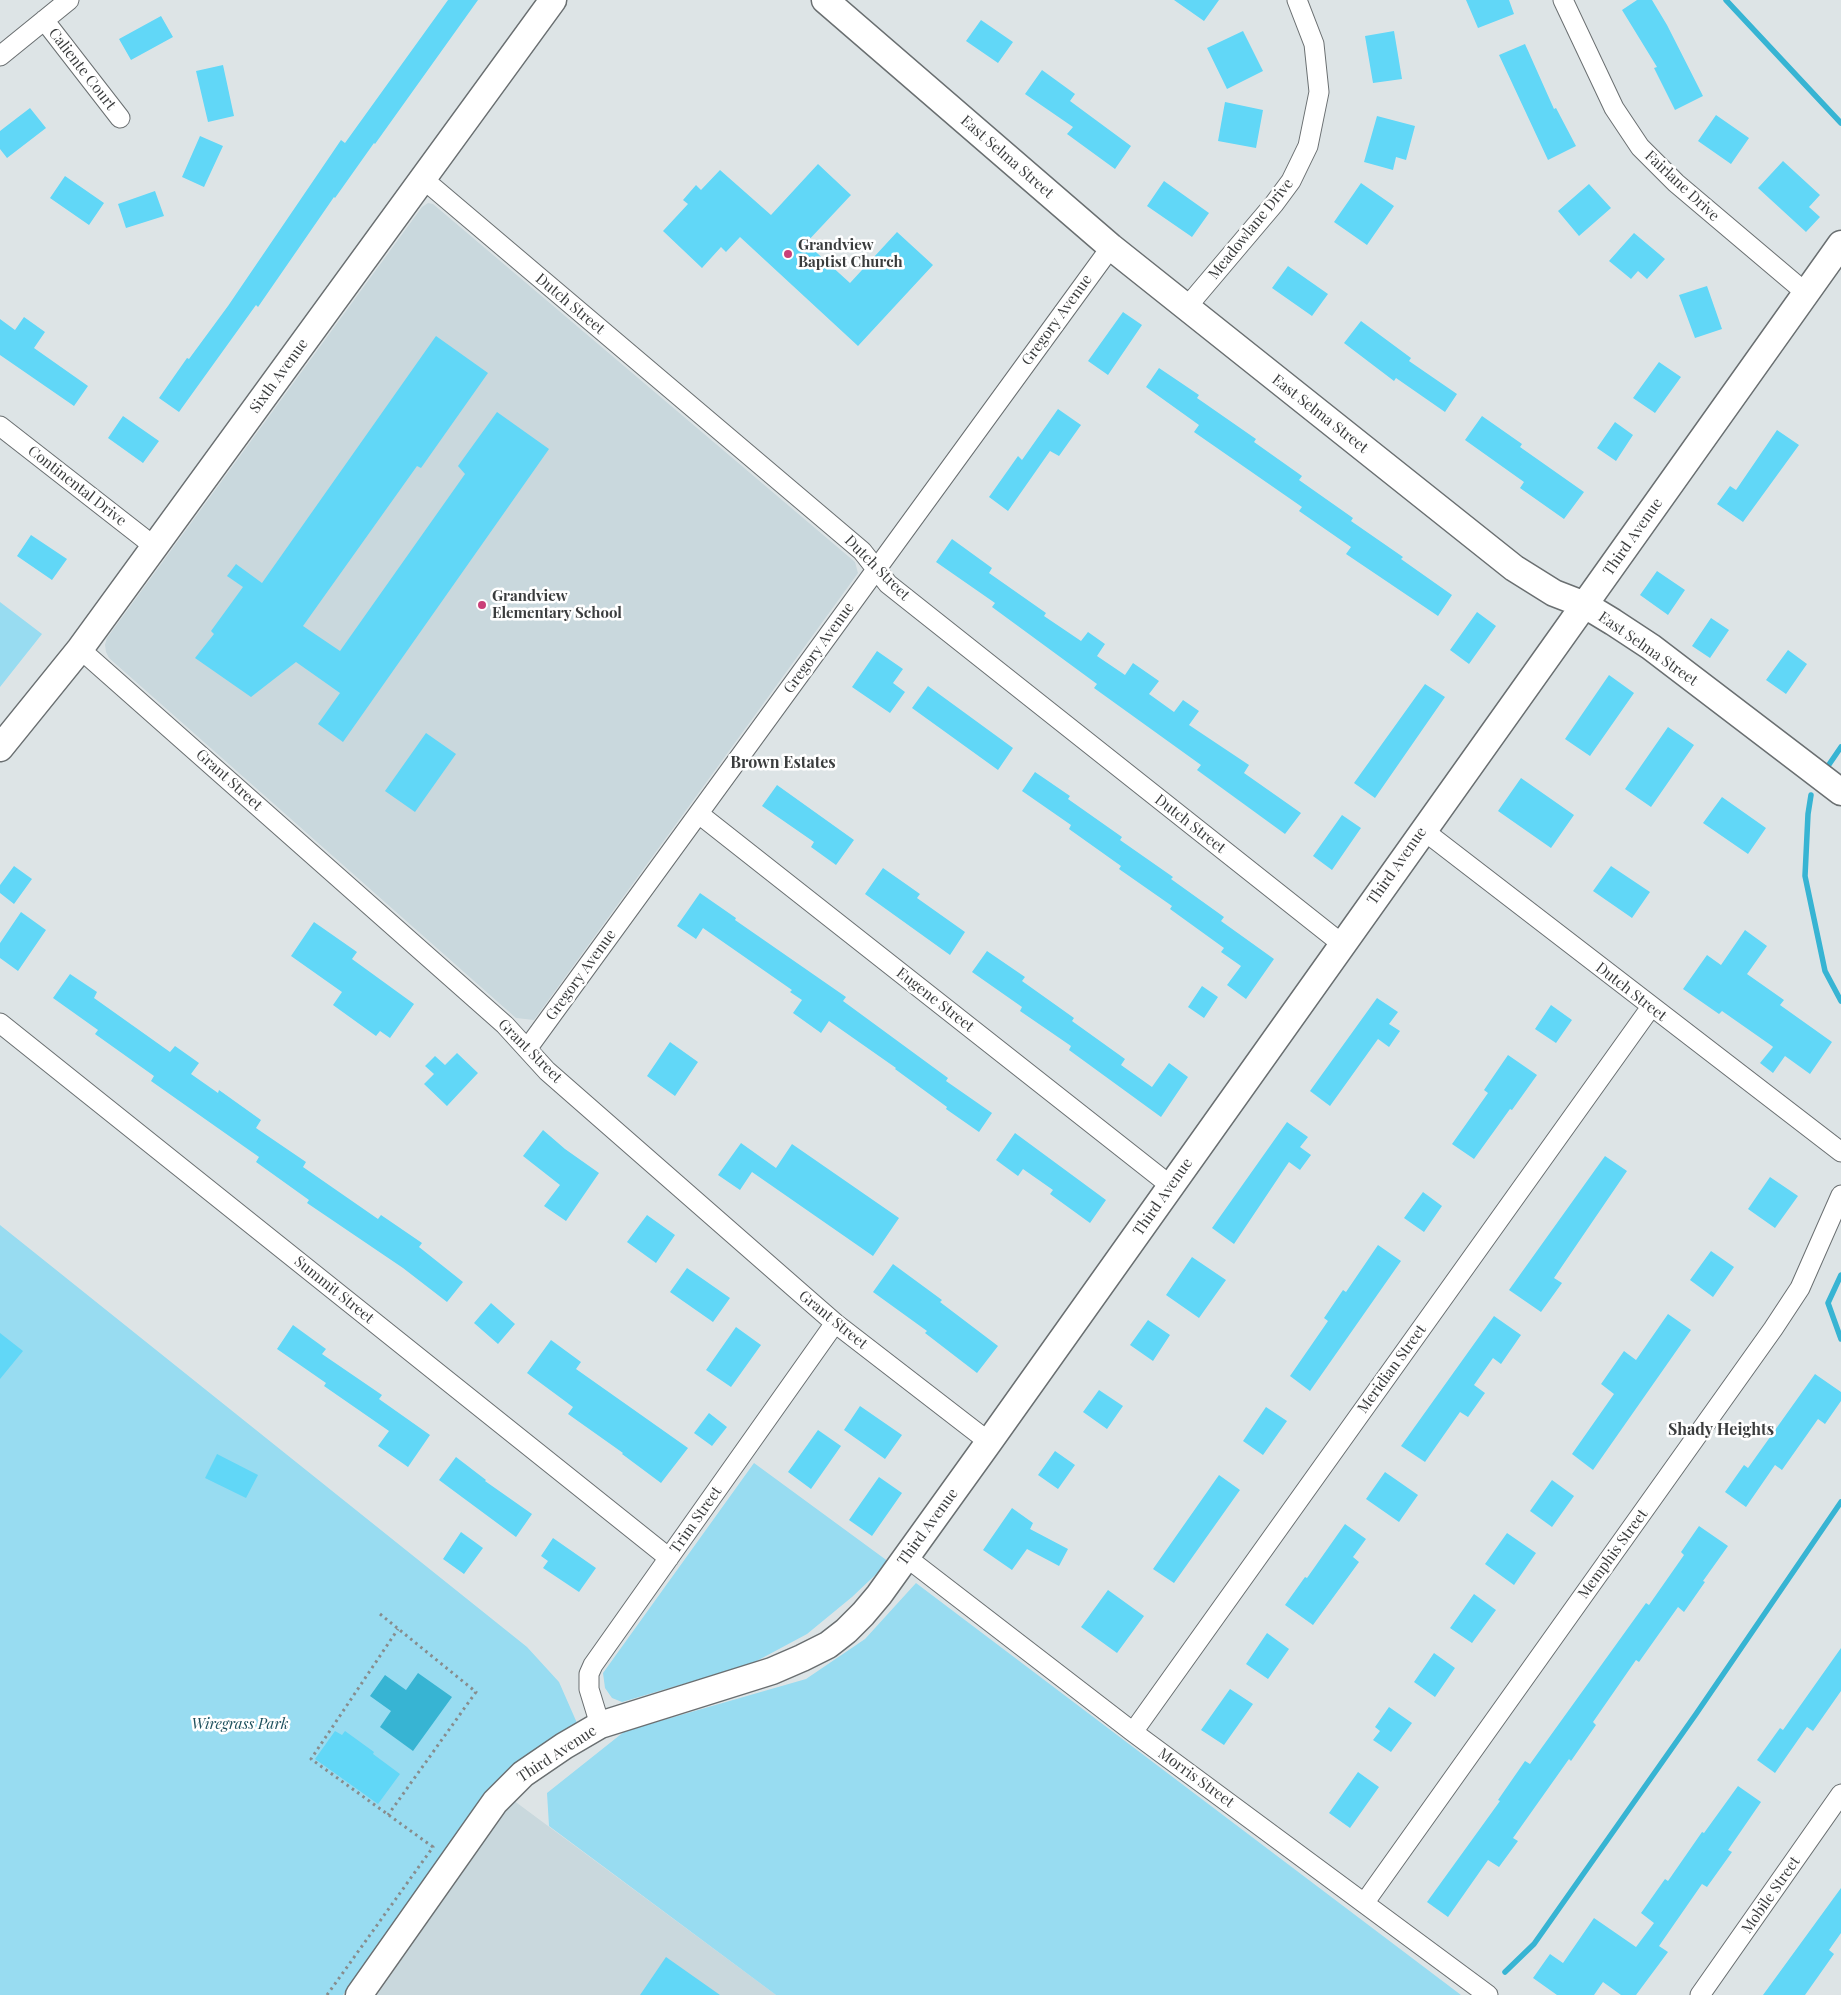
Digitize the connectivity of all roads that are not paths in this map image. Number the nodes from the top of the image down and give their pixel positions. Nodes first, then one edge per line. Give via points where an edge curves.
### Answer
1 (68, 0) edge
2 (554, 0) edge
3 (825, 0) edge
4 (1563, 0) edge
5 (1300, 1) edge
6 (44, 20) junction
7 (0, 56) edge
8 (120, 118) dead end
9 (422, 178) junction
10 (1841, 244) edge
11 (1111, 247) junction
12 (1806, 293) junction
13 (1186, 308) junction
14 (0, 426) edge
15 (154, 547) junction
16 (876, 569) junction
17 (1585, 605) junction
18 (80, 648) junction
19 (0, 748) edge
20 (1841, 792) edge
21 (699, 814) junction
22 (1423, 830) junction
23 (1342, 944) junction
24 (1651, 1007) junction
25 (0, 1023) edge
26 (527, 1049) junction
27 (1841, 1152) edge
28 (1171, 1186) junction
29 (1841, 1195) edge
30 (835, 1323) junction
31 (989, 1442) junction
32 (669, 1558) junction
33 (906, 1558) junction
34 (600, 1726) junction
35 (1133, 1732) junction
36 (1841, 1794) edge
37 (1365, 1902) junction
38 (359, 1995) edge
39 (1488, 1995) edge
40 (1700, 1995) edge

1 - 6 street
2 - 9 street, Sixth Avenue
3 - 11 street, East Selma Street
4 - 12 street, Fairlane Drive via 1614,108 1640,147 1676,183
5 - 13 street, Meadowlane Drive via 1314,44 1319,92 1308,146 1291,181 1274,204
6 - 7 street
6 - 8 street, Caliente Court
9 - 15 street, Sixth Avenue
9 - 16 street, Dutch Street via 862,551
10 - 12 street, Third Avenue
11 - 13 street, East Selma Street
11 - 16 street, Gregory Avenue
12 - 17 street, Third Avenue
13 - 17 street, East Selma Street via 1514,568 1554,593
14 - 15 street, Continental Drive
15 - 18 street, Sixth Avenue
16 - 21 street, Gregory Avenue
16 - 23 street, Dutch Street via 888,584
17 - 20 street, East Selma Street via 1651,647
17 - 22 street, Third Avenue
18 - 19 street, Sixth Avenue
18 - 26 street, Grant Street via 505,1025
21 - 26 street, Gregory Avenue
21 - 28 street, Eugene Street
22 - 23 street, Third Avenue
22 - 24 street, Dutch Street
23 - 28 street, Third Avenue
24 - 27 street, Dutch Street
24 - 35 street, Meridian Street
25 - 32 street, Summit Street
26 - 30 street, Grant Street via 555,1078
28 - 31 street, Third Avenue
29 - 37 street, Memphis Street via 1800,1288 1773,1329
30 - 31 street, Grant Street
30 - 32 street, Trim Street
31 - 33 street, Third Avenue
32 - 34 street, Trim Street via 593,1664 589,1689
33 - 34 street, Third Avenue via 863,1614 828,1645 772,1670
33 - 35 street, Morris Street
34 - 38 street, Third Avenue via 540,1762 502,1794
35 - 37 street, Morris Street
36 - 40 street, Mobile Street
37 - 39 street, Morris Street

